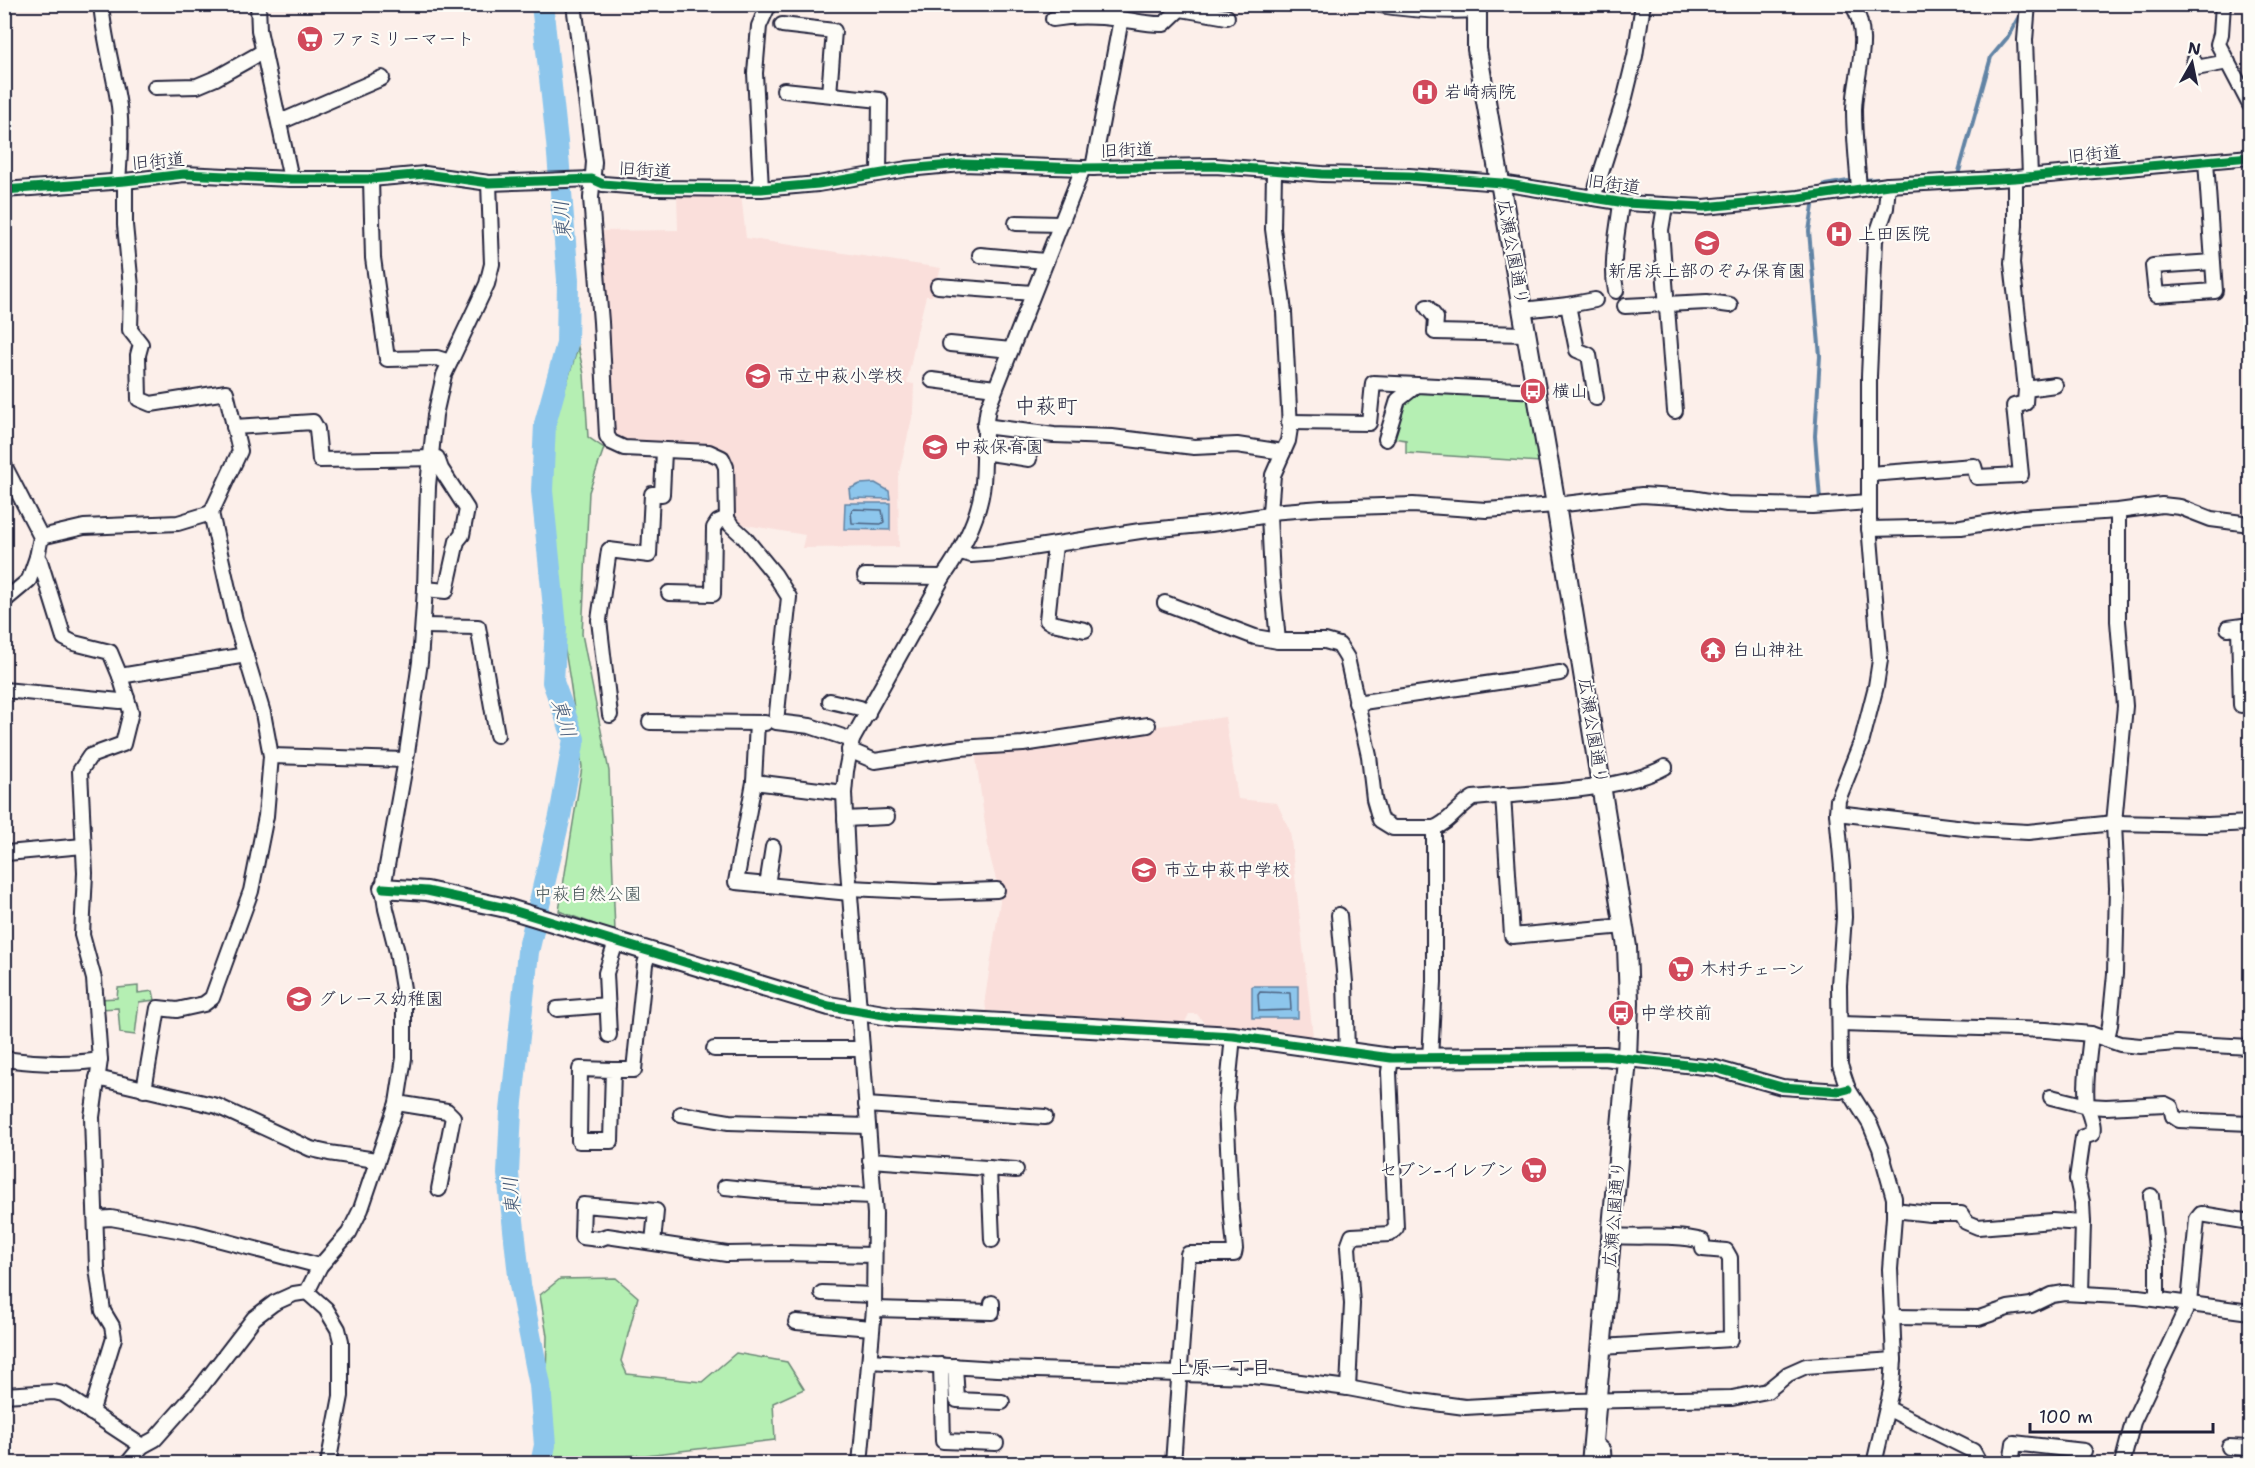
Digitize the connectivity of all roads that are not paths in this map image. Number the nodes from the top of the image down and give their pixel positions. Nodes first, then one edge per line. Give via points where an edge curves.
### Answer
1 (101, 4) edge
2 (258, 4) edge
3 (574, 4) edge
4 (769, 4) edge
5 (1373, 4) edge
6 (1852, 4) edge
7 (2028, 4) edge
8 (2223, 4) edge
9 (1641, 5) edge
10 (1183, 7) edge
11 (1477, 7) edge
12 (1089, 10) edge
13 (1227, 17) dead end
14 (1053, 19) dead end
15 (1121, 19) junction
16 (782, 25) dead end
17 (264, 51) junction
18 (2194, 62) dead end
19 (2228, 63) junction
20 (382, 78) dead end
21 (155, 87) dead end
22 (784, 90) dead end
23 (829, 94) junction
24 (2250, 105) edge
25 (279, 119) junction
26 (2250, 157) edge
27 (2206, 161) junction
28 (1088, 168) junction
29 (1274, 171) junction
30 (879, 173) junction
31 (2030, 176) junction
32 (2015, 178) junction
33 (291, 179) junction
34 (371, 179) junction
35 (588, 179) junction
36 (122, 181) junction
37 (489, 183) junction
38 (1501, 183) junction
39 (1888, 185) junction
40 (761, 189) junction
41 (1859, 189) junction
42 (4, 190) edge
43 (1593, 198) junction
44 (1621, 202) junction
45 (1665, 206) junction
46 (1016, 223) dead end
47 (1060, 224) junction
48 (980, 255) dead end
49 (1046, 261) junction
50 (2213, 262) junction
51 (938, 286) dead end
52 (1616, 291) dead end
53 (1033, 293) junction
54 (1595, 300) dead end
55 (1666, 303) junction
56 (1568, 305) junction
57 (1730, 305) dead end
58 (1625, 306) dead end
59 (1427, 307) dead end
60 (1522, 310) junction
61 (1527, 334) junction
62 (950, 344) dead end
63 (1011, 350) junction
64 (450, 362) junction
65 (932, 380) dead end
66 (1417, 385) junction
67 (2055, 385) dead end
68 (995, 388) junction
69 (2026, 389) junction
70 (1536, 391) junction
71 (1596, 399) dead end
72 (1675, 411) dead end
73 (1289, 422) junction
74 (984, 426) junction
75 (234, 427) junction
76 (1386, 439) dead end
77 (664, 451) junction
78 (983, 452) junction
79 (1283, 452) junction
80 (430, 456) junction
81 (1029, 459) dead end
82 (4, 465) edge
83 (1870, 474) junction
84 (1869, 502) junction
85 (1556, 505) junction
86 (2118, 511) junction
87 (211, 513) junction
88 (1270, 514) junction
89 (727, 518) junction
90 (2250, 524) edge
91 (1869, 530) junction
92 (41, 537) junction
93 (1055, 545) junction
94 (961, 552) junction
95 (37, 557) junction
96 (865, 576) dead end
97 (943, 577) junction
98 (426, 589) junction
99 (669, 592) dead end
100 (4, 601) edge
101 (1165, 603) dead end
102 (423, 626) junction
103 (2239, 627) edge
104 (1085, 630) dead end
105 (1278, 641) junction
106 (246, 655) junction
107 (1560, 673) dead end
108 (120, 676) junction
109 (4, 690) edge
110 (127, 699) junction
111 (830, 700) dead end
112 (1356, 703) junction
113 (2241, 705) dead end
114 (868, 714) junction
115 (610, 715) dead end
116 (650, 722) dead end
117 (776, 722) junction
118 (757, 723) junction
119 (1148, 725) dead end
120 (496, 735) dead end
121 (851, 745) junction
122 (271, 756) junction
123 (406, 760) junction
124 (1665, 767) dead end
125 (754, 782) junction
126 (1601, 785) junction
127 (844, 793) junction
128 (1503, 795) junction
129 (1837, 813) junction
130 (887, 817) dead end
131 (845, 819) junction
132 (2114, 823) junction
133 (2250, 823) edge
134 (1434, 828) junction
135 (83, 846) junction
136 (773, 848) dead end
137 (4, 851) edge
138 (767, 885) junction
139 (383, 888) junction
140 (997, 890) dead end
141 (850, 891) junction
142 (1338, 915) dead end
143 (1625, 926) junction
144 (616, 942) junction
145 (649, 952) junction
146 (608, 1005) junction
147 (557, 1009) dead end
148 (859, 1012) junction
149 (1840, 1024) junction
150 (2091, 1034) junction
151 (609, 1035) dead end
152 (1233, 1036) junction
153 (2106, 1038) junction
154 (2250, 1047) edge
155 (714, 1049) dead end
156 (862, 1049) junction
157 (1347, 1052) junction
158 (1391, 1058) junction
159 (4, 1059) edge
160 (1430, 1059) junction
161 (1627, 1059) junction
162 (99, 1060) junction
163 (613, 1070) junction
164 (97, 1078) junction
165 (1848, 1089) junction
166 (144, 1090) junction
167 (2051, 1097) dead end
168 (397, 1104) junction
169 (866, 1105) junction
170 (2087, 1106) junction
171 (681, 1114) dead end
172 (1045, 1117) dead end
173 (2250, 1123) edge
174 (868, 1126) junction
175 (376, 1160) junction
176 (870, 1160) junction
177 (989, 1168) junction
178 (1016, 1170) dead end
179 (725, 1187) dead end
180 (439, 1189) dead end
181 (873, 1196) junction
182 (2151, 1196) dead end
183 (1894, 1210) junction
184 (96, 1219) junction
185 (2250, 1222) edge
186 (2083, 1223) junction
187 (1612, 1236) junction
188 (992, 1240) dead end
189 (653, 1243) junction
190 (874, 1255) junction
191 (320, 1266) junction
192 (308, 1292) junction
193 (822, 1293) dead end
194 (2081, 1293) junction
195 (2157, 1299) junction
196 (874, 1302) junction
197 (992, 1303) dead end
198 (2188, 1303) junction
199 (2250, 1312) edge
200 (1891, 1317) junction
201 (796, 1322) dead end
202 (872, 1328) junction
203 (1602, 1347) junction
204 (1894, 1360) junction
205 (870, 1361) junction
206 (948, 1366) junction
207 (1180, 1374) junction
208 (1348, 1388) junction
209 (4, 1395) edge
210 (1002, 1402) dead end
211 (1597, 1402) junction
212 (1887, 1408) junction
213 (90, 1413) junction
214 (1593, 1442) junction
215 (996, 1443) dead end
216 (142, 1446) junction
217 (2229, 1447) dead end
218 (2250, 1448) edge
219 (2084, 1451) dead end
220 (127, 1464) edge
221 (328, 1464) edge
222 (860, 1464) edge
223 (1173, 1464) edge
224 (1591, 1464) edge
225 (1604, 1464) edge
226 (1874, 1464) edge
227 (1980, 1464) edge
228 (2011, 1464) edge
229 (2122, 1464) edge

1 - 36 street via 119,110
2 - 17 street
3 - 35 street via 594,162
4 - 40 street via 759,26 755,73
5 - 11 street via 1444,12
6 - 41 street via 1862,26 1863,43 1854,107
7 - 31 street via 2025,40
8 - 19 street via 2218,44
9 - 43 street via 1625,97
10 - 13 street
10 - 15 street via 1164,24
11 - 38 street, 広瀬公園通り via 1477,49
12 - 14 street
12 - 15 street
15 - 28 street
16 - 23 street via 834,31
17 - 21 street via 197,86
17 - 25 street
18 - 19 street via 2196,68
19 - 24 street
20 - 25 street
22 - 23 street
23 - 30 street via 880,100
25 - 33 street
26 - 27 street, 旧街道
27 - 31 street, 旧街道
27 - 50 street
28 - 29 street, 旧街道 via 1192,166
28 - 30 street, 旧街道 via 962,164
28 - 47 street
29 - 38 street, 旧街道
29 - 73 street via 1273,229 1284,312
30 - 40 street, 旧街道
31 - 32 street, 旧街道
32 - 39 street, 旧街道
32 - 69 street via 2012,263
33 - 34 street, 旧街道
33 - 36 street, 旧街道 via 184,174
34 - 37 street, 旧街道 via 425,174
34 - 64 street via 373,258 387,359 437,358
35 - 37 street, 旧街道
35 - 40 street, 旧街道 via 654,188
35 - 77 street via 601,322 605,430 616,446
36 - 42 street, 旧街道
36 - 75 street via 131,287 130,330 141,344 139,399 151,404 226,392
37 - 64 street via 492,264 487,284
38 - 43 street, 旧街道
38 - 60 street, 広瀬公園通り
39 - 41 street, 旧街道
39 - 83 street via 1886,208 1875,240 1869,376
41 - 45 street, 旧街道 via 1716,206
43 - 44 street, 旧街道
44 - 45 street, 旧街道
44 - 52 street via 1613,279
45 - 55 street via 1661,230
46 - 47 street
47 - 49 street
48 - 49 street
49 - 53 street
50 - 50 street via 2153,266 2156,295 2215,291
51 - 53 street
53 - 63 street
54 - 56 street
55 - 57 street
55 - 58 street
55 - 72 street
56 - 60 street
56 - 71 street via 1577,350 1589,355
59 - 61 street via 1436,318 1435,332
60 - 61 street, 広瀬公園通り
61 - 70 street, 広瀬公園通り
62 - 63 street
63 - 68 street
64 - 80 street via 435,415
65 - 68 street
66 - 70 street
66 - 73 street via 1373,383 1369,423
66 - 76 street via 1398,400
67 - 69 street
68 - 74 street
69 - 83 street via 2025,403 2014,406 2021,475 1977,477 1974,466
70 - 85 street, 広瀬公園通り
73 - 79 street
74 - 78 street
74 - 79 street
75 - 80 street via 313,422 320,460
75 - 87 street via 240,450
77 - 89 street via 709,452 722,458 726,467
77 - 115 street via 662,494 652,494 649,555 609,550 599,620
78 - 81 street
78 - 94 street via 983,485
79 - 88 street via 1273,475
80 - 98 street
80 - 98 street via 437,458 467,509 446,591
82 - 92 street
83 - 84 street
84 - 85 street via 1812,506 1727,504 1642,495
84 - 91 street
85 - 88 street via 1486,510 1413,505
85 - 126 street, 広瀬公園通り
86 - 90 street via 2162,505 2180,507 2211,519
86 - 91 street via 1961,527
86 - 132 street via 2118,621 2125,706
87 - 92 street via 178,523 84,527
87 - 106 street
88 - 93 street
88 - 105 street
89 - 99 street via 714,528 713,594
89 - 117 street via 789,597
91 - 129 street via 1880,660 1862,740 1838,800
92 - 95 street
93 - 94 street via 998,553
93 - 104 street via 1047,620
94 - 97 street
95 - 100 street via 29,580
95 - 108 street via 64,638 110,652
96 - 97 street
97 - 114 street
98 - 102 street
101 - 105 street via 1255,637
102 - 120 street via 478,627
102 - 123 street
103 - 113 street via 2234,683
105 - 112 street via 1325,641 1339,645 1347,658
106 - 108 street
106 - 122 street
107 - 112 street
108 - 110 street
109 - 110 street
110 - 135 street via 131,712 123,744 90,756 80,771
111 - 114 street
112 - 134 street via 1380,820 1393,828
114 - 121 street
116 - 118 street
117 - 118 street
117 - 121 street via 810,726
118 - 125 street
119 - 121 street via 875,761
121 - 127 street
122 - 123 street
122 - 166 street via 266,816 251,891 221,976 212,998 204,1004 177,1010 158,1008
123 - 139 street
124 - 126 street via 1651,775
125 - 127 street
125 - 138 street via 736,882
126 - 128 street
126 - 143 street, 広瀬公園通り
127 - 131 street
128 - 134 street via 1473,798
128 - 143 street via 1512,936
129 - 132 street via 2028,832
129 - 149 street via 1844,917
130 - 131 street
131 - 141 street
132 - 133 street
132 - 153 street via 2115,974
134 - 160 street
135 - 137 street via 7,854
135 - 162 street via 82,935 94,979
136 - 138 street
138 - 141 street
139 - 144 street via 427,891 506,908
139 - 168 street via 404,995 404,1058
140 - 141 street
141 - 148 street
142 - 157 street
143 - 161 street, 広瀬公園通り
144 - 145 street
144 - 146 street via 606,973
145 - 148 street
145 - 163 street via 634,1070
146 - 147 street
146 - 151 street
148 - 152 street
148 - 156 street
149 - 150 street
149 - 165 street via 1840,1065
150 - 153 street
150 - 170 street
152 - 157 street
152 - 207 street via 1226,1107 1235,1249 1234,1254 1188,1254
153 - 154 street via 2140,1046 2176,1043
155 - 156 street
156 - 169 street
157 - 158 street
158 - 160 street
158 - 208 street via 1396,1228 1390,1234 1352,1236 1348,1247 1352,1304
159 - 162 street
160 - 161 street
161 - 165 street via 1715,1068 1782,1087
161 - 187 street, 広瀬公園通り
162 - 164 street
163 - 163 street via 580,1069 579,1141 611,1141
164 - 166 street
164 - 184 street via 92,1117
165 - 183 street via 1880,1148
166 - 175 street via 217,1106 311,1149
167 - 170 street
168 - 175 street
168 - 180 street via 447,1111 453,1117
169 - 172 street
169 - 174 street
170 - 173 street via 2165,1104 2179,1120
170 - 186 street via 2093,1130 2083,1137 2077,1179
171 - 174 street via 729,1122
174 - 176 street
175 - 191 street via 349,1233
176 - 177 street
176 - 181 street
177 - 178 street
177 - 188 street
179 - 181 street
181 - 190 street
182 - 195 street
183 - 186 street via 1961,1214 1966,1222 1978,1227 2052,1221
183 - 200 street
184 - 191 street via 111,1218 194,1233
184 - 213 street via 103,1311 114,1338
185 - 198 street via 2201,1214 2197,1219
186 - 194 street
187 - 203 street, 広瀬公園通り
187 - 203 street via 1690,1238 1702,1241 1703,1249 1726,1251 1730,1258 1731,1339
189 - 189 street via 656,1211 583,1205 582,1237 607,1236
189 - 190 street via 727,1254
190 - 196 street
191 - 192 street
192 - 216 street via 274,1303 255,1318 201,1387 155,1438
192 - 221 street via 326,1308 341,1341 341,1396
193 - 196 street
194 - 195 street
194 - 200 street via 2052,1295 2031,1305 1979,1318
195 - 198 street
196 - 197 street via 992,1312
196 - 202 street
198 - 199 street
198 - 229 street via 2133,1422
200 - 204 street
201 - 202 street
202 - 205 street
203 - 211 street, 広瀬公園通り
204 - 211 street via 1806,1366 1788,1374 1767,1392 1732,1398
204 - 212 street
205 - 206 street
205 - 222 street
206 - 207 street
206 - 210 street via 957,1400
206 - 215 street via 943,1441
207 - 208 street via 1253,1376
207 - 223 street
208 - 211 street via 1465,1407
209 - 213 street via 54,1392
211 - 214 street, 広瀬公園通り
212 - 226 street
212 - 227 street via 1973,1451
213 - 216 street
214 - 224 street, 広瀬公園通り
214 - 225 street via 1603,1451
216 - 220 street
217 - 218 street
219 - 228 street via 2013,1443

